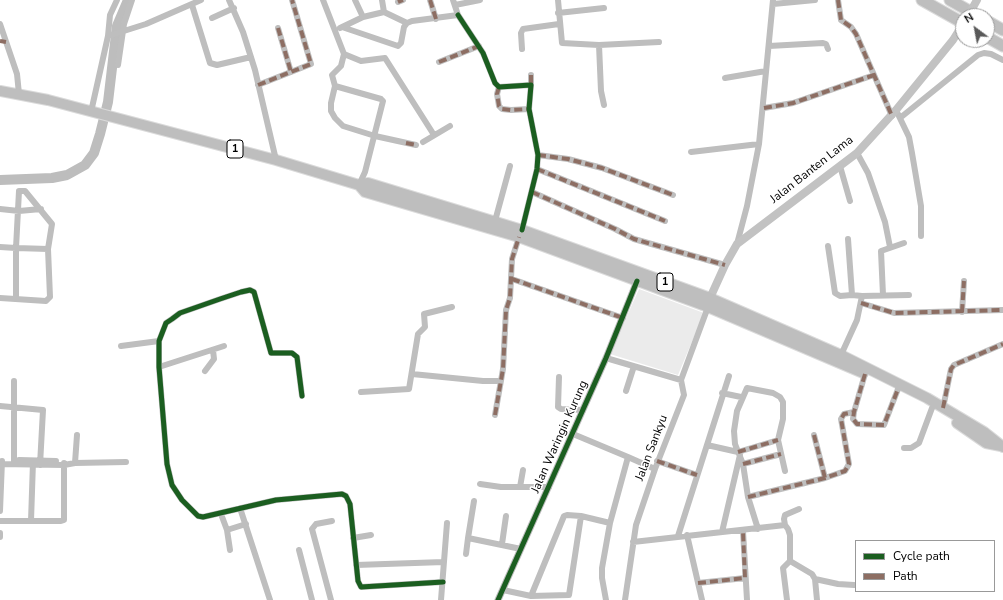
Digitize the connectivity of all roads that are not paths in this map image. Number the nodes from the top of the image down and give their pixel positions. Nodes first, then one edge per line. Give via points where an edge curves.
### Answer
1 (117, 0) edge
2 (132, 0) edge
3 (201, 0) edge
4 (229, 0) edge
5 (292, 0) edge
6 (323, 0) edge
7 (355, 0) edge
8 (382, 0) edge
9 (430, 0) edge
10 (480, 0) edge
11 (558, 0) edge
12 (815, 0) edge
13 (838, 0) edge
14 (922, 0) edge
15 (950, 0) edge
16 (773, 2) edge
17 (454, 3) edge
18 (192, 5) junction
19 (234, 8) junction
20 (604, 8) dead end
21 (964, 8) edge
22 (384, 12) junction
23 (558, 13) junction
24 (458, 15) junction
25 (363, 17) junction
26 (212, 18) dead end
27 (436, 19) junction
28 (955, 19) edge
29 (407, 23) junction
30 (0, 24) edge
31 (559, 24) junction
32 (342, 27) junction
33 (278, 28) dead end
34 (335, 30) junction
35 (121, 31) junction
36 (110, 36) junction
37 (955, 37) edge
38 (3, 41) edge
39 (659, 42) dead end
40 (599, 45) junction
41 (479, 46) junction
42 (769, 46) junction
43 (522, 49) dead end
44 (828, 49) dead end
45 (344, 54) junction
46 (251, 57) junction
47 (1003, 60) edge
48 (439, 62) dead end
49 (118, 65) dead end
50 (766, 71) junction
51 (291, 72) junction
52 (531, 75) dead end
53 (874, 75) junction
54 (725, 78) dead end
55 (258, 85) junction
56 (531, 85) junction
57 (335, 86) junction
58 (499, 87) junction
59 (0, 91) edge
60 (19, 94) junction
61 (604, 105) dead end
62 (764, 108) junction
63 (529, 109) junction
64 (92, 112) junction
65 (894, 113) junction
66 (900, 118) junction
67 (450, 126) dead end
68 (434, 135) junction
69 (375, 136) junction
70 (423, 142) dead end
71 (759, 144) junction
72 (416, 145) dead end
73 (691, 152) dead end
74 (857, 153) junction
75 (538, 155) junction
76 (276, 160) junction
77 (510, 166) dead end
78 (840, 166) junction
79 (537, 169) junction
80 (359, 185) junction
81 (532, 192) junction
82 (673, 195) dead end
83 (850, 201) dead end
84 (0, 209) edge
85 (41, 209) junction
86 (19, 211) junction
87 (496, 221) junction
88 (665, 221) dead end
89 (521, 233) junction
90 (921, 236) dead end
91 (848, 239) dead end
92 (904, 243) dead end
93 (737, 244) junction
94 (828, 246) dead end
95 (0, 247) edge
96 (890, 247) junction
97 (16, 248) junction
98 (48, 249) junction
99 (725, 265) junction
100 (512, 279) junction
101 (637, 281) junction
102 (964, 281) dead end
103 (852, 294) junction
104 (909, 294) dead end
105 (883, 295) junction
106 (0, 298) edge
107 (16, 299) junction
108 (861, 299) junction
109 (709, 302) junction
110 (452, 307) dead end
111 (1003, 310) edge
112 (962, 312) junction
113 (623, 318) junction
114 (159, 341) junction
115 (1003, 344) edge
116 (121, 346) dead end
117 (224, 346) dead end
118 (213, 350) junction
119 (841, 355) junction
120 (606, 358) junction
121 (634, 366) junction
122 (159, 367) junction
123 (205, 371) dead end
124 (412, 374) junction
125 (865, 374) junction
126 (728, 376) dead end
127 (559, 377) dead end
128 (681, 380) junction
129 (14, 381) dead end
130 (500, 381) junction
131 (898, 390) junction
132 (626, 391) dead end
133 (361, 392) dead end
134 (722, 393) junction
135 (302, 396) dead end
136 (741, 398) junction
137 (0, 406) edge
138 (15, 407) junction
139 (932, 408) junction
140 (943, 408) junction
141 (583, 410) junction
142 (854, 412) junction
143 (495, 415) dead end
144 (573, 434) junction
145 (77, 435) dead end
146 (814, 435) dead end
147 (778, 440) junction
148 (707, 446) junction
149 (1002, 447) edge
150 (904, 448) dead end
151 (739, 454) junction
152 (781, 454) junction
153 (628, 457) junction
154 (658, 461) junction
155 (1, 462) edge
156 (14, 462) junction
157 (126, 462) dead end
158 (33, 463) junction
159 (40, 463) junction
160 (68, 463) junction
161 (743, 464) junction
162 (655, 469) junction
163 (523, 470) dead end
164 (785, 471) dead end
165 (697, 475) junction
166 (825, 478) junction
167 (480, 484) dead end
168 (550, 486) junction
169 (520, 487) junction
170 (748, 497) junction
171 (474, 501) dead end
172 (240, 508) junction
173 (799, 509) dead end
174 (0, 511) edge
175 (221, 514) junction
176 (506, 516) dead end
177 (581, 516) junction
178 (0, 521) edge
179 (31, 521) junction
180 (332, 521) dead end
181 (610, 522) junction
182 (447, 523) dead end
183 (246, 524) junction
184 (785, 526) junction
185 (758, 529) junction
186 (227, 530) junction
187 (743, 531) junction
188 (722, 532) junction
189 (0, 533) edge
190 (371, 535) dead end
191 (687, 535) junction
192 (678, 536) junction
193 (0, 538) edge
194 (353, 538) junction
195 (468, 538) junction
196 (633, 542) junction
197 (502, 544) junction
198 (521, 549) junction
199 (230, 550) dead end
200 (299, 550) dead end
201 (466, 554) dead end
202 (790, 561) junction
203 (444, 562) junction
204 (356, 566) junction
205 (744, 578) junction
206 (815, 578) junction
207 (443, 582) junction
208 (698, 583) junction
209 (854, 585) dead end
210 (503, 590) junction
211 (531, 596) junction
212 (541, 598) edge
213 (270, 600) edge
214 (312, 600) edge
215 (331, 600) edge
216 (441, 600) edge
217 (498, 600) edge
218 (606, 600) edge
219 (625, 600) edge
220 (702, 600) edge
221 (747, 600) edge
222 (787, 600) edge
223 (817, 600) edge

1 - 36 street via 111,14
2 - 35 street
3 - 18 street
4 - 19 street
5 - 51 street via 311,62 309,66
6 - 34 street
7 - 25 street
8 - 22 street
9 - 27 street
10 - 17 street
11 - 23 street
12 - 16 street
13 - 53 street via 841,20 856,34
14 - 28 highway
15 - 21 highway
16 - 42 street
17 - 24 street
18 - 35 street via 146,24
18 - 46 street via 210,62 217,65
19 - 26 street
19 - 46 street
20 - 23 street
22 - 25 street
22 - 29 street
23 - 31 street
24 - 27 street
24 - 41 street
25 - 32 street
27 - 29 street
29 - 32 street via 401,43 396,46
30 - 38 street
31 - 40 street via 562,43
31 - 43 street via 523,29
32 - 34 street
33 - 51 street
34 - 45 street
35 - 36 street
35 - 49 street
36 - 64 street
37 - 65 main road, Jalan Banten Lama
38 - 60 street via 17,74
39 - 40 street
40 - 61 street
41 - 48 street
41 - 58 street
42 - 44 street via 823,43
42 - 50 street
45 - 57 street via 341,66 332,75
45 - 68 street via 361,61 385,58
46 - 55 street
47 - 66 street via 991,54 978,55
50 - 54 street
50 - 62 street
51 - 55 street
52 - 56 street
53 - 62 street via 793,103
53 - 65 street
55 - 76 street
56 - 58 street
56 - 63 street
57 - 69 street via 331,111 335,118 343,126
57 - 69 street via 381,99 382,108
58 - 63 street via 497,94 502,109
59 - 60 highway, 1
60 - 64 highway, 1
62 - 71 street
63 - 75 street
64 - 76 highway, 1
65 - 66 street
65 - 74 main road, Jalan Banten Lama
66 - 90 street via 909,137 921,206
67 - 68 street
68 - 70 street
69 - 72 street
69 - 80 street
71 - 73 street
71 - 93 street
74 - 78 main road, Jalan Banten Lama
74 - 96 street via 868,173 885,222
75 - 79 street
75 - 82 street via 568,159 602,168
76 - 80 highway, 1
77 - 87 street
78 - 83 street
78 - 93 main road, Jalan Banten Lama
79 - 81 street
79 - 88 street
80 - 87 highway, 1 via 368,183
80 - 89 highway, 1 via 365,192
81 - 89 street
81 - 99 street via 634,239
84 - 86 street
85 - 86 street
85 - 86 street via 22,190 19,192
85 - 98 street via 52,224
86 - 97 street
87 - 89 highway, 1
89 - 100 street via 512,259
89 - 101 highway, 1
89 - 109 highway, 1
91 - 103 street
92 - 96 street
93 - 99 main road, Jalan Banten Lama
94 - 103 street via 835,293 840,296
95 - 97 street
96 - 105 street via 880,252
97 - 98 street
97 - 107 street
98 - 107 street via 50,297 46,301
99 - 109 main road, Jalan Banten Lama
100 - 113 street
100 - 130 street via 506,310 504,359
101 - 109 highway, 1
101 - 113 street, Jalan Waringin Kurung
102 - 112 street
103 - 108 street
104 - 105 street
105 - 108 street
106 - 107 street
108 - 112 street via 894,313
108 - 119 street via 857,320
109 - 119 highway, 1
109 - 125 highway, 1
109 - 128 street, Jalan Sankyu
110 - 124 street via 424,314 425,327 418,334
111 - 112 street
113 - 120 street, Jalan Waringin Kurung
114 - 116 street
114 - 122 street
114 - 135 street via 166,324 180,313 250,290 254,292 271,353 292,353 297,357
115 - 140 street via 954,365
117 - 118 street
118 - 122 street
118 - 123 street via 214,359
119 - 140 highway, 1
120 - 121 street
120 - 141 street, Jalan Waringin Kurung
121 - 128 street
121 - 132 street
122 - 175 street via 167,464 172,485 198,516
124 - 130 street
124 - 133 street via 409,389
125 - 131 highway, 1
125 - 142 street
126 - 134 street
127 - 141 street via 558,407
128 - 154 street, Jalan Sankyu via 684,395
129 - 138 street
130 - 143 street
131 - 139 highway, 1
131 - 142 street via 884,425 857,424 853,419
134 - 136 street
134 - 148 street
136 - 147 street via 745,389 750,388 780,397 783,402 783,419
136 - 151 street via 734,426 735,444
137 - 138 street
138 - 156 street
138 - 159 street via 43,410
139 - 149 highway, 1 via 986,443
139 - 150 street via 919,443 911,448
140 - 149 highway, 1 via 984,432
141 - 144 street, Jalan Waringin Kurung
142 - 166 street via 844,414 841,419 850,464 845,471
144 - 153 street
144 - 168 street, Jalan Waringin Kurung
145 - 160 street
146 - 166 street
147 - 151 street
147 - 152 street
148 - 151 street
148 - 165 street
151 - 161 street
151 - 188 street
152 - 161 street
152 - 164 street
153 - 162 street
153 - 181 street
154 - 162 street, Jalan Sankyu
154 - 165 street
155 - 156 street
155 - 174 street
156 - 158 street
157 - 160 street
158 - 159 street
158 - 179 street
159 - 160 street
160 - 179 street via 64,520
161 - 170 street
162 - 196 street, Jalan Sankyu via 636,525
163 - 169 street
165 - 192 street
166 - 170 street
167 - 169 street
168 - 169 street
168 - 198 street, Jalan Waringin Kurung
170 - 185 street
171 - 195 street
172 - 175 street
172 - 183 street
172 - 194 street via 276,500 342,494 350,504
173 - 184 street via 785,515
175 - 186 street
176 - 197 street
177 - 181 street
177 - 211 street via 564,516
177 - 212 street via 571,593 566,596
178 - 179 street
180 - 215 street via 316,524 312,529
181 - 218 street via 602,568
182 - 203 street
183 - 186 street
183 - 213 street
184 - 185 street
184 - 202 street via 790,536
185 - 187 street
186 - 199 street
187 - 188 street
187 - 205 street
188 - 191 street
189 - 193 street
190 - 194 street
191 - 192 street
191 - 208 street
192 - 196 street
194 - 204 street
195 - 197 street
195 - 201 street
196 - 219 street, Jalan Sankyu
197 - 198 street
198 - 210 street, Jalan Waringin Kurung
200 - 214 street
202 - 206 street via 807,570
202 - 222 street via 782,568
203 - 204 street
203 - 207 street
204 - 207 street via 362,588
205 - 208 street
205 - 221 street
206 - 209 street
206 - 223 street
207 - 216 street
208 - 220 street
210 - 211 street
210 - 217 street, Jalan Waringin Kurung
211 - 212 street

